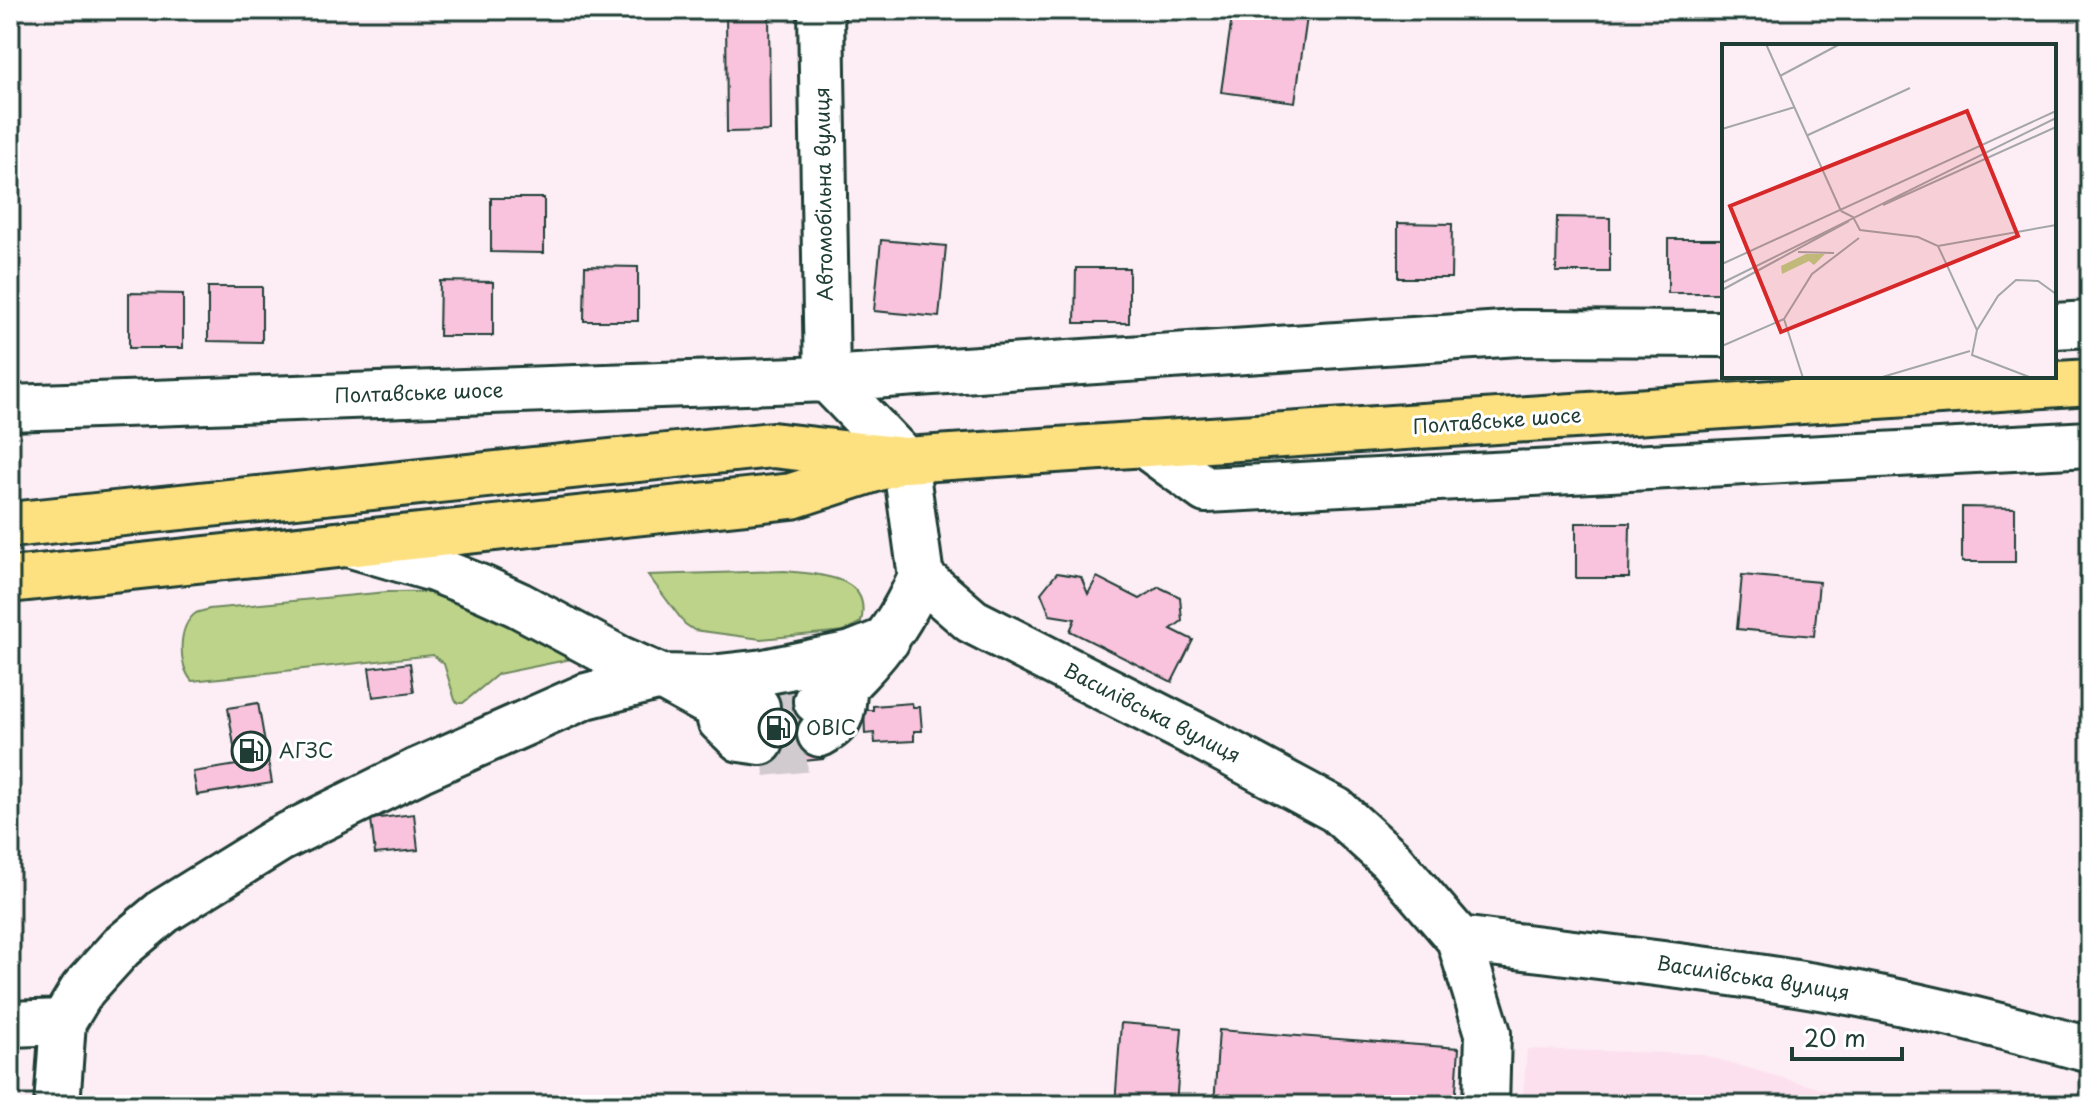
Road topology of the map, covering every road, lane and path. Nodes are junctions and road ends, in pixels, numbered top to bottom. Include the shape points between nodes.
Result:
1 (821, 10) edge
2 (2090, 324) edge
3 (2056, 326) edge
4 (1722, 334) edge
5 (827, 379) junction
6 (2090, 382) edge
7 (10, 408) edge
8 (1143, 444) junction
9 (2090, 444) edge
10 (905, 460) junction
11 (10, 525) edge
12 (348, 544) junction
13 (921, 577) junction
14 (10, 580) edge
15 (887, 640) junction
16 (672, 683) junction
17 (830, 713) dead end
18 (750, 732) tunnel mouth
19 (1459, 939) junction
20 (63, 1022) junction
21 (10, 1024) edge
22 (2090, 1050) edge
23 (57, 1105) edge
24 (1486, 1105) edge

1 - 5 street, Автомобільна вулиця
2 - 3 street
4 - 5 street, Полтавське шосе via 1518,333
5 - 7 street, Полтавське шосе
5 - 10 street
6 - 8 highway, Полтавське шосе
8 - 9 street via 1206,490
8 - 10 highway, Полтавське шосе
10 - 11 highway via 772,445
10 - 12 highway via 792,496
10 - 13 street
12 - 14 highway
12 - 16 street via 484,589
13 - 15 street
13 - 19 street, Василівська вулиця via 972,621 1336,810 1390,859
15 - 16 street via 852,654 764,672
15 - 17 street
16 - 18 street
16 - 20 street via 586,696 280,839 164,911 121,947 83,989
19 - 22 street, Василівська вулиця via 1859,994
19 - 24 street, Василівська вулиця via 1488,1033
20 - 21 street
20 - 23 street

